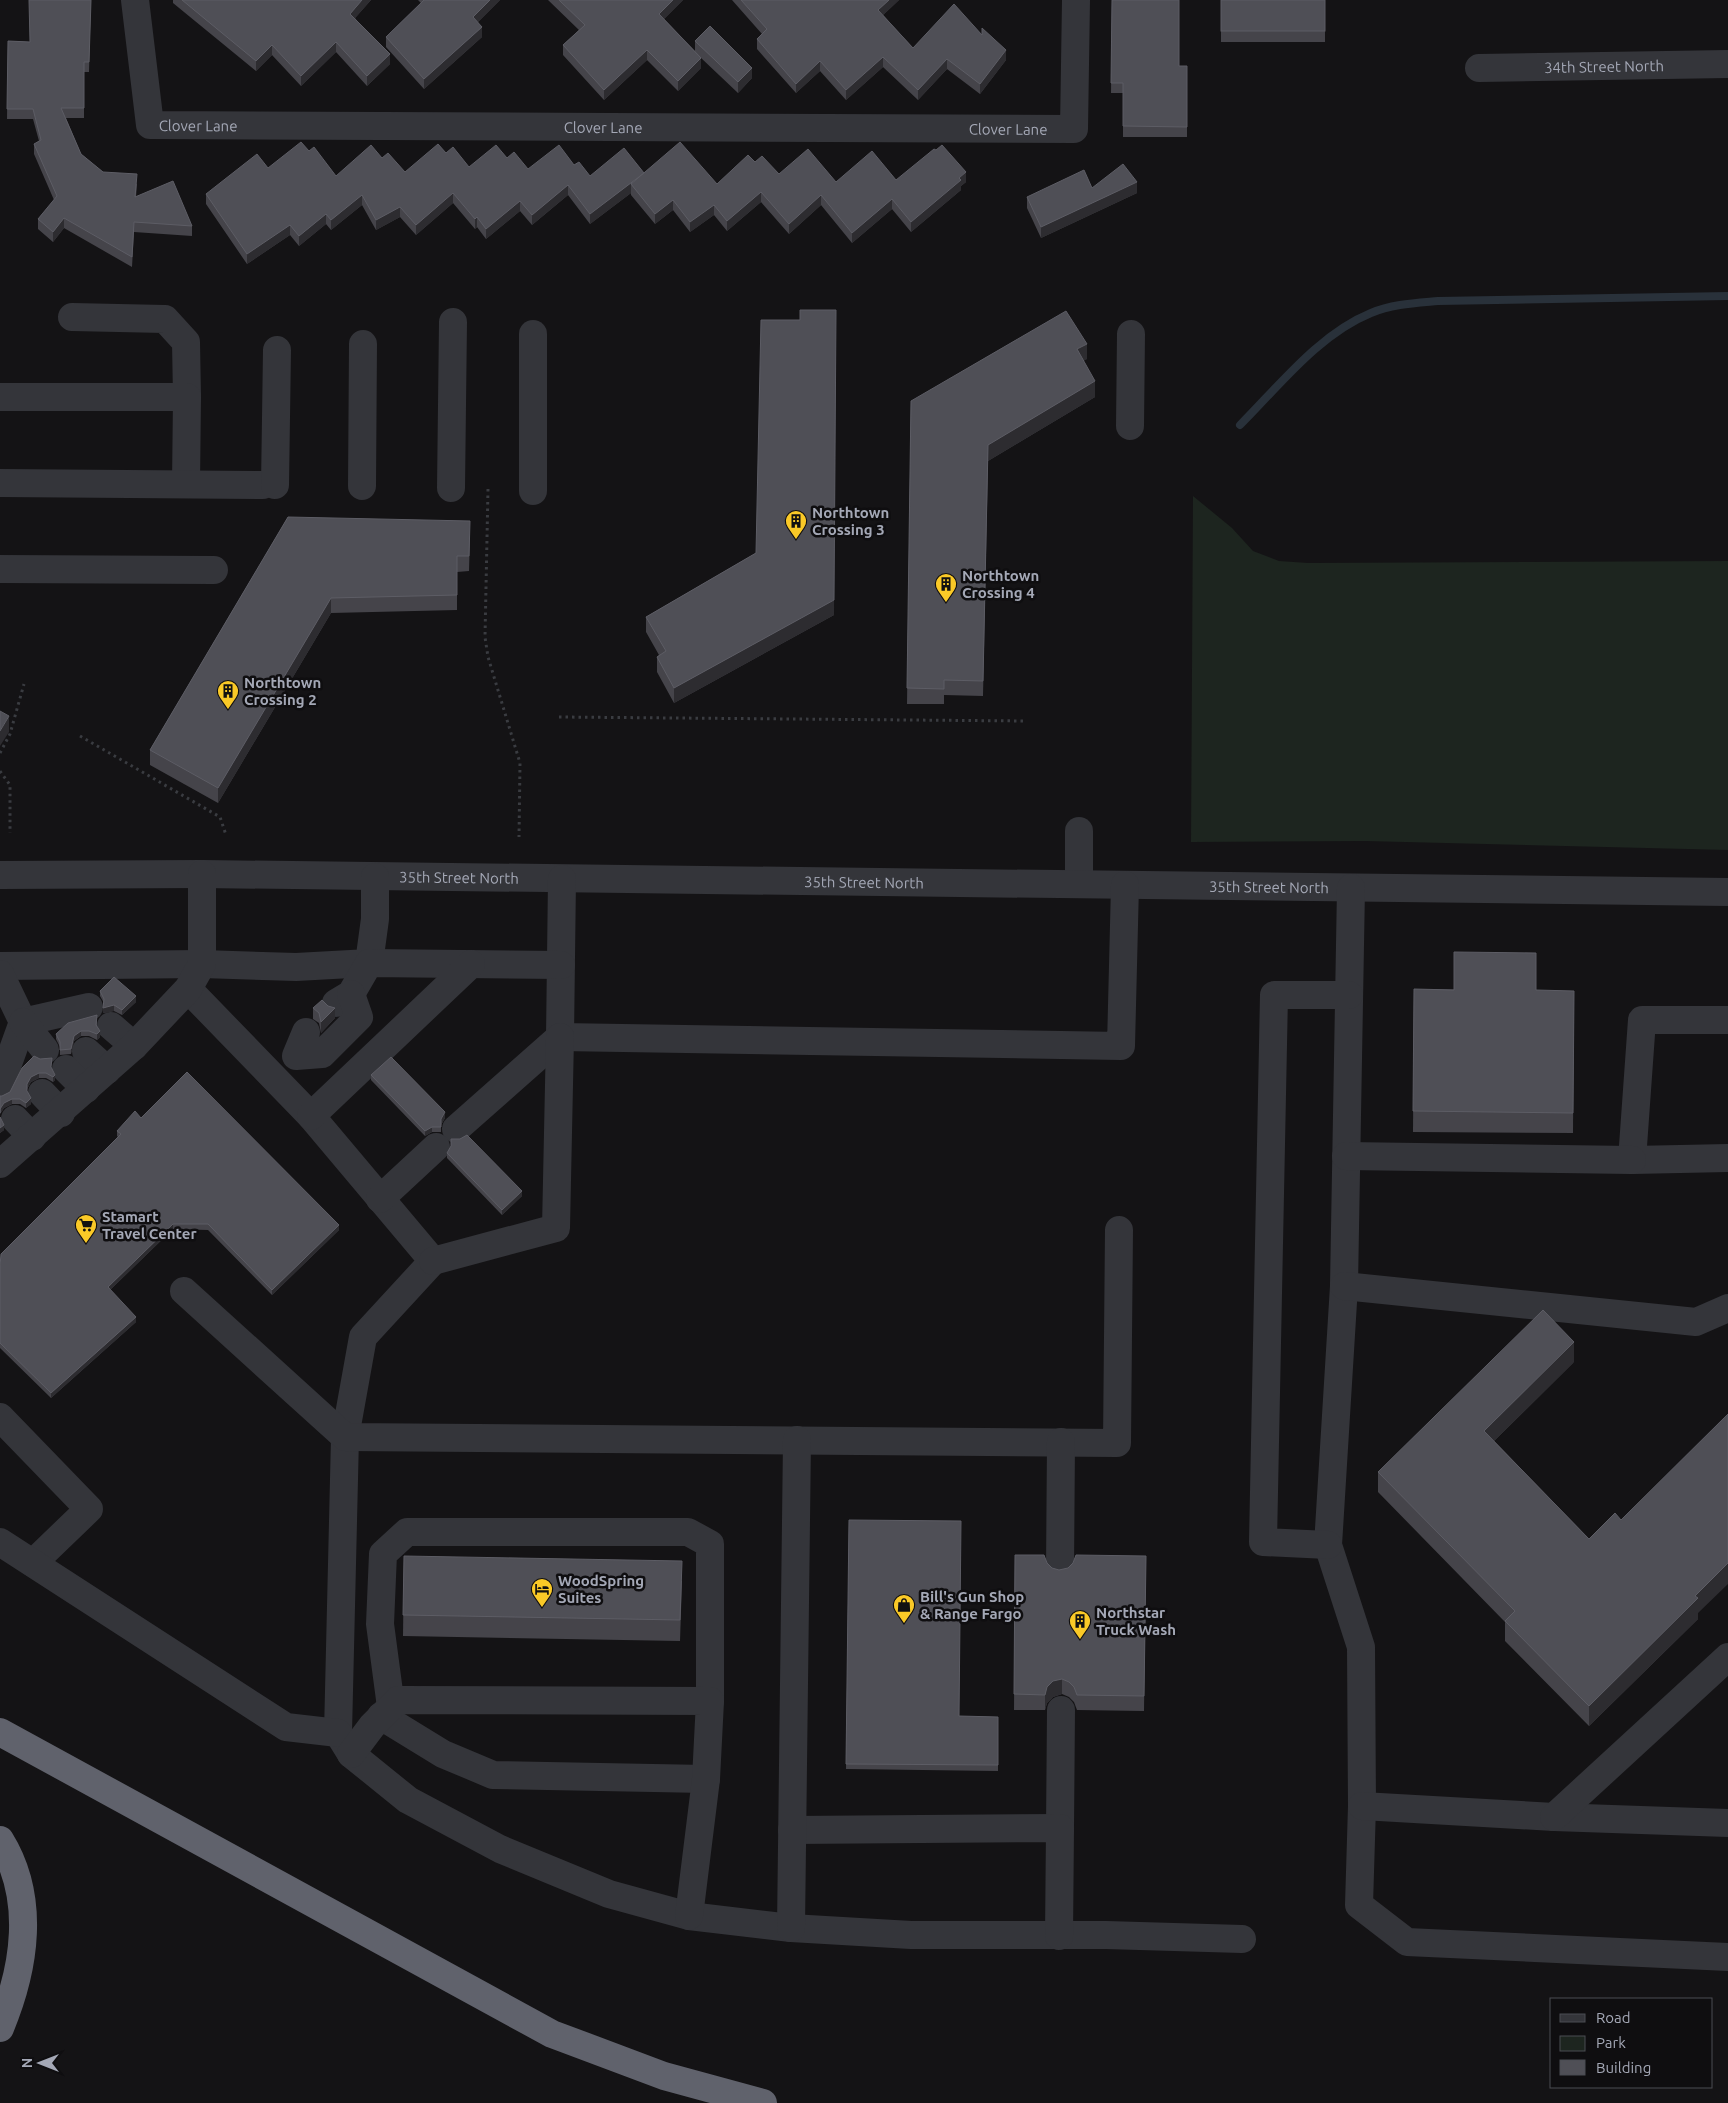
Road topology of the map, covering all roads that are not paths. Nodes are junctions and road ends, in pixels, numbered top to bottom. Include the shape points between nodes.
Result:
1 (135, 0) edge
2 (1076, 0) edge
3 (1728, 64) edge
4 (1479, 68) dead end
5 (72, 317) dead end
6 (453, 322) dead end
7 (533, 334) dead end
8 (1131, 334) dead end
9 (363, 344) dead end
10 (277, 350) dead end
11 (187, 397) junction
12 (0, 398) edge
13 (1130, 426) dead end
14 (0, 483) edge
15 (186, 484) junction
16 (362, 486) dead end
17 (451, 488) dead end
18 (533, 491) dead end
19 (0, 569) edge
20 (214, 570) dead end
21 (1079, 831) dead end
22 (202, 874) junction
23 (0, 875) edge
24 (375, 877) junction
25 (562, 879) junction
26 (1079, 884) junction
27 (1125, 885) junction
28 (1351, 888) junction
29 (1728, 892) edge
30 (368, 963) junction
31 (202, 964) junction
32 (471, 964) junction
33 (560, 965) junction
34 (0, 966) edge
35 (0, 974) edge
36 (188, 989) junction
37 (1349, 996) junction
38 (89, 1007) dead end
39 (1728, 1020) edge
40 (23, 1022) junction
41 (111, 1026) dead end
42 (560, 1037) junction
43 (54, 1041) edge
44 (134, 1046) junction
45 (86, 1050) dead end
46 (66, 1069) dead end
47 (107, 1070) junction
48 (273, 1078) junction
49 (11, 1079) edge
50 (86, 1089) junction
51 (42, 1093) dead end
52 (61, 1113) junction
53 (311, 1116) junction
54 (456, 1129) dead end
55 (436, 1147) dead end
56 (1346, 1156) junction
57 (1728, 1158) edge
58 (1632, 1160) junction
59 (0, 1164) edge
60 (380, 1199) junction
61 (1119, 1230) dead end
62 (433, 1261) junction
63 (1344, 1286) junction
64 (184, 1291) dead end
65 (1728, 1308) edge
66 (0, 1418) edge
67 (345, 1437) junction
68 (796, 1440) junction
69 (1061, 1442) junction
70 (0, 1542) edge
71 (1328, 1545) junction
72 (33, 1563) junction
73 (1060, 1570) edge
74 (1728, 1657) edge
75 (710, 1701) junction
76 (1061, 1710) dead end
77 (386, 1712) junction
78 (0, 1732) edge
79 (344, 1743) junction
80 (706, 1779) junction
81 (1362, 1806) junction
82 (1554, 1817) junction
83 (1728, 1823) edge
84 (1060, 1828) junction
85 (792, 1830) junction
86 (0, 1840) edge
87 (689, 1916) junction
88 (791, 1928) junction
89 (1059, 1936) junction
90 (1242, 1939) dead end
91 (1728, 1957) edge
92 (0, 2028) edge
93 (763, 2103) edge

1 - 2 street, Clover Lane via 150,125 1074,130
3 - 4 street, 34th Street North
5 - 11 street via 164,319 186,342
6 - 17 street
7 - 18 street
8 - 13 street
9 - 16 street
10 - 15 street via 269,485
11 - 12 street
11 - 15 street
14 - 15 street
19 - 20 street
21 - 26 street
22 - 23 street, 35th Street North
22 - 24 street, 35th Street North
22 - 31 street
24 - 25 street, 35th Street North
24 - 30 street via 375,919
25 - 26 street, 35th Street North
25 - 33 street
26 - 27 street, 35th Street North
27 - 28 street, 35th Street North
27 - 42 street via 1121,1046
28 - 29 street, 35th Street North
28 - 37 street
30 - 31 street via 296,967
30 - 32 street
30 - 48 street via 344,998 359,1018 322,1054 301,1044
31 - 34 street
31 - 36 street
32 - 33 street
32 - 53 street
33 - 42 street
35 - 40 street
36 - 44 street
36 - 48 street
37 - 56 street
37 - 71 street via 1274,995 1263,1542
38 - 40 street
39 - 58 street via 1642,1020
40 - 43 street
40 - 49 street
41 - 44 street
42 - 54 street
42 - 62 street via 556,1228
44 - 47 street
45 - 47 street
46 - 50 street
47 - 50 street
48 - 53 street
50 - 52 street
51 - 52 street
52 - 59 street via 23,1128
53 - 60 street
55 - 60 street
56 - 58 street
56 - 63 street
57 - 58 street
60 - 62 street
61 - 69 street via 1118,1442
62 - 67 street via 363,1337
63 - 65 street via 1696,1322
63 - 71 street
64 - 67 street
66 - 72 street via 89,1509
67 - 68 street
67 - 79 street
68 - 69 street
68 - 85 street
69 - 73 street
70 - 72 street
71 - 81 street via 1361,1647
72 - 79 street via 286,1727
74 - 82 street
75 - 77 street via 398,1700
75 - 77 street via 710,1544 688,1532 407,1532 384,1554 380,1624
75 - 80 street
76 - 84 street
77 - 79 street
77 - 80 street via 443,1754 493,1775
78 - 93 highway via 552,2034 664,2076
79 - 87 street via 408,1800 500,1849 609,1894
80 - 87 street
81 - 82 street
81 - 91 street via 1359,1904 1407,1942
82 - 83 street
84 - 85 street
84 - 89 street
85 - 88 street
86 - 92 highway via 17,1876 23,1915 23,1953 14,1995
87 - 88 street
88 - 89 street via 911,1935
89 - 90 street

